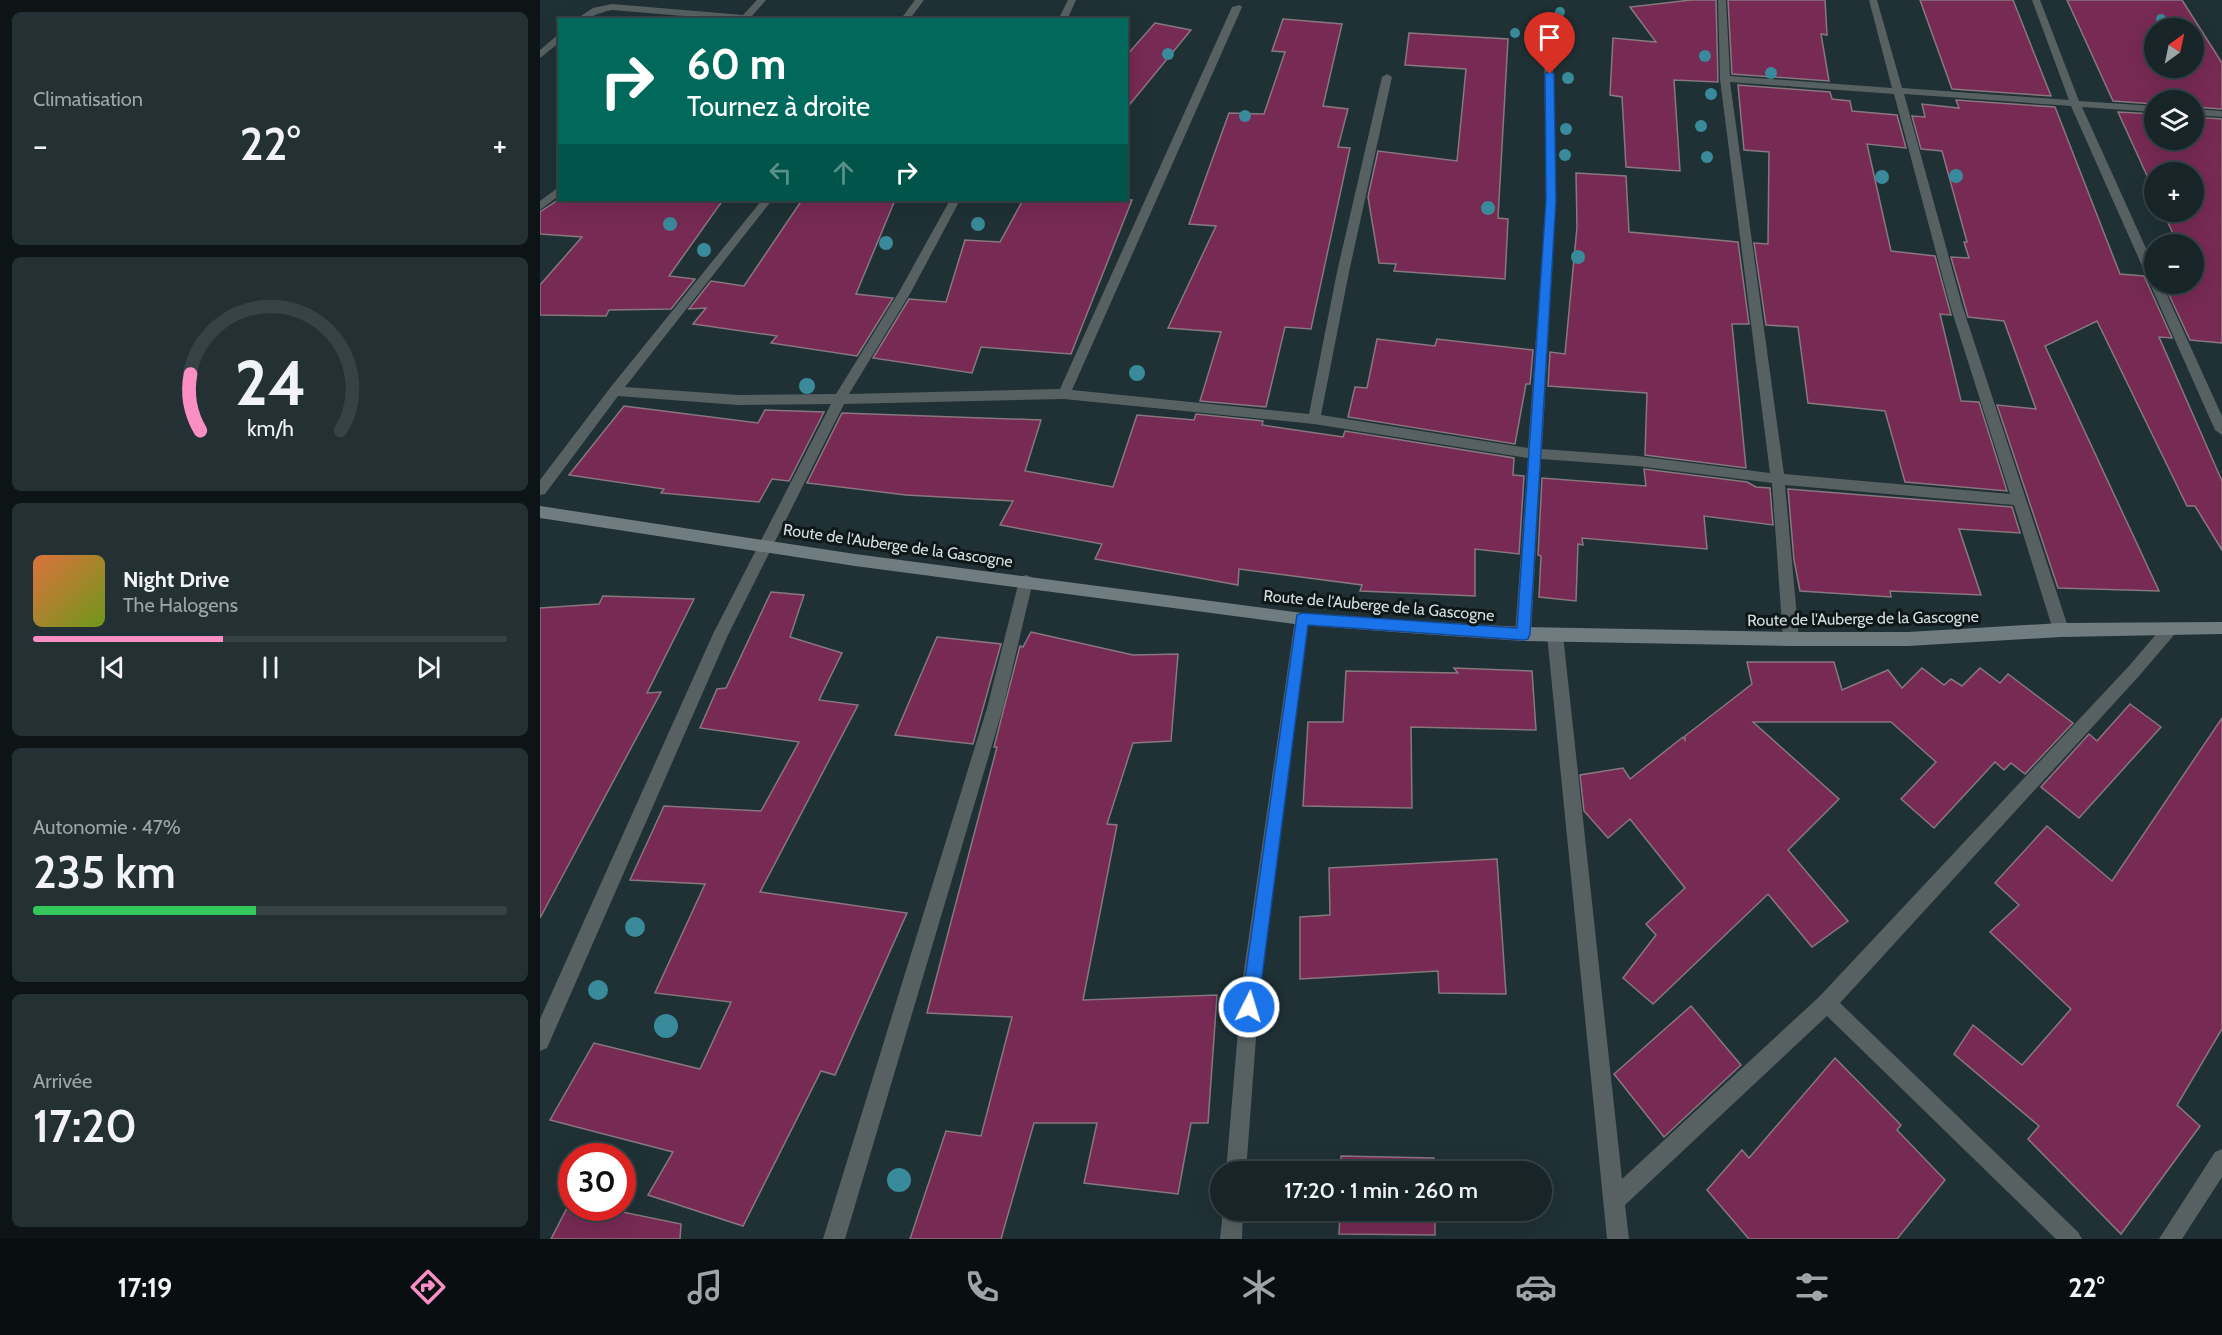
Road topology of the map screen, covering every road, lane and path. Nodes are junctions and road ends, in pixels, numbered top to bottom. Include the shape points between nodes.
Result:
1 (762, 0) edge
2 (921, 0) edge
3 (1072, 0) edge
4 (1722, 0) edge
5 (1873, 0) edge
6 (2036, 0) edge
7 (1238, 7) dead end
8 (582, 18) edge
9 (745, 18) edge
10 (906, 18) edge
11 (1063, 18) edge
12 (1549, 34) dead end
13 (558, 38) edge
14 (540, 55) edge
15 (1387, 77) dead end
16 (1725, 79) junction
17 (1895, 89) junction
18 (2075, 103) junction
19 (2144, 108) edge
20 (2204, 113) edge
21 (2222, 114) edge
22 (558, 191) edge
23 (766, 201) edge
24 (954, 201) edge
25 (540, 207) edge
26 (2144, 257) edge
27 (2161, 294) edge
28 (615, 391) junction
29 (1064, 394) junction
30 (840, 398) junction
31 (1314, 419) junction
32 (2222, 430) edge
33 (1536, 454) junction
34 (1778, 479) junction
35 (540, 490) edge
36 (2019, 500) junction
37 (540, 512) edge
38 (765, 544) junction
39 (1026, 581) junction
40 (1302, 619) junction
41 (2222, 628) edge
42 (2061, 630) junction
43 (2169, 630) junction
44 (1523, 634) junction
45 (1555, 635) junction
46 (1791, 639) junction
47 (1827, 1003) junction
48 (540, 1041) edge
49 (2222, 1159) edge
50 (1237, 1161) edge
51 (1615, 1200) junction
52 (1232, 1221) edge
53 (834, 1239) edge
54 (1231, 1239) edge
55 (1618, 1239) edge
56 (2071, 1239) edge
57 (2170, 1239) edge

1 - 9 street
2 - 10 street
3 - 11 street
4 - 16 street
5 - 17 street
6 - 18 street
7 - 29 street
8 - 9 street via 612,7
12 - 33 street via 1551,200
13 - 14 street
15 - 31 street
16 - 17 street
16 - 34 street
17 - 18 street
17 - 36 street via 1956,305
18 - 19 street
18 - 26 street
20 - 21 street
22 - 25 street
23 - 28 street
24 - 30 street
27 - 32 street
28 - 30 street via 738,400
28 - 35 street
29 - 30 street
29 - 31 street
30 - 38 street
31 - 33 street
33 - 34 street via 1636,461
33 - 44 street
34 - 36 street
34 - 46 street
36 - 42 street
37 - 38 street, Route de l'Auberge de la Gascogne
38 - 39 street, Route de l'Auberge de la Gascogne via 855,560
38 - 48 street
39 - 40 street, Route de l'Auberge de la Gascogne
39 - 53 street via 995,708
40 - 44 street, Route de l'Auberge de la Gascogne
40 - 50 street via 1251,984
41 - 43 street, Route de l'Auberge de la Gascogne
42 - 43 street, Route de l'Auberge de la Gascogne
42 - 46 street, Route de l'Auberge de la Gascogne via 1908,639
43 - 47 street
44 - 45 street, Route de l'Auberge de la Gascogne
45 - 46 street, Route de l'Auberge de la Gascogne
45 - 51 street
47 - 51 street
47 - 56 street
49 - 57 street
51 - 55 street
52 - 54 street

